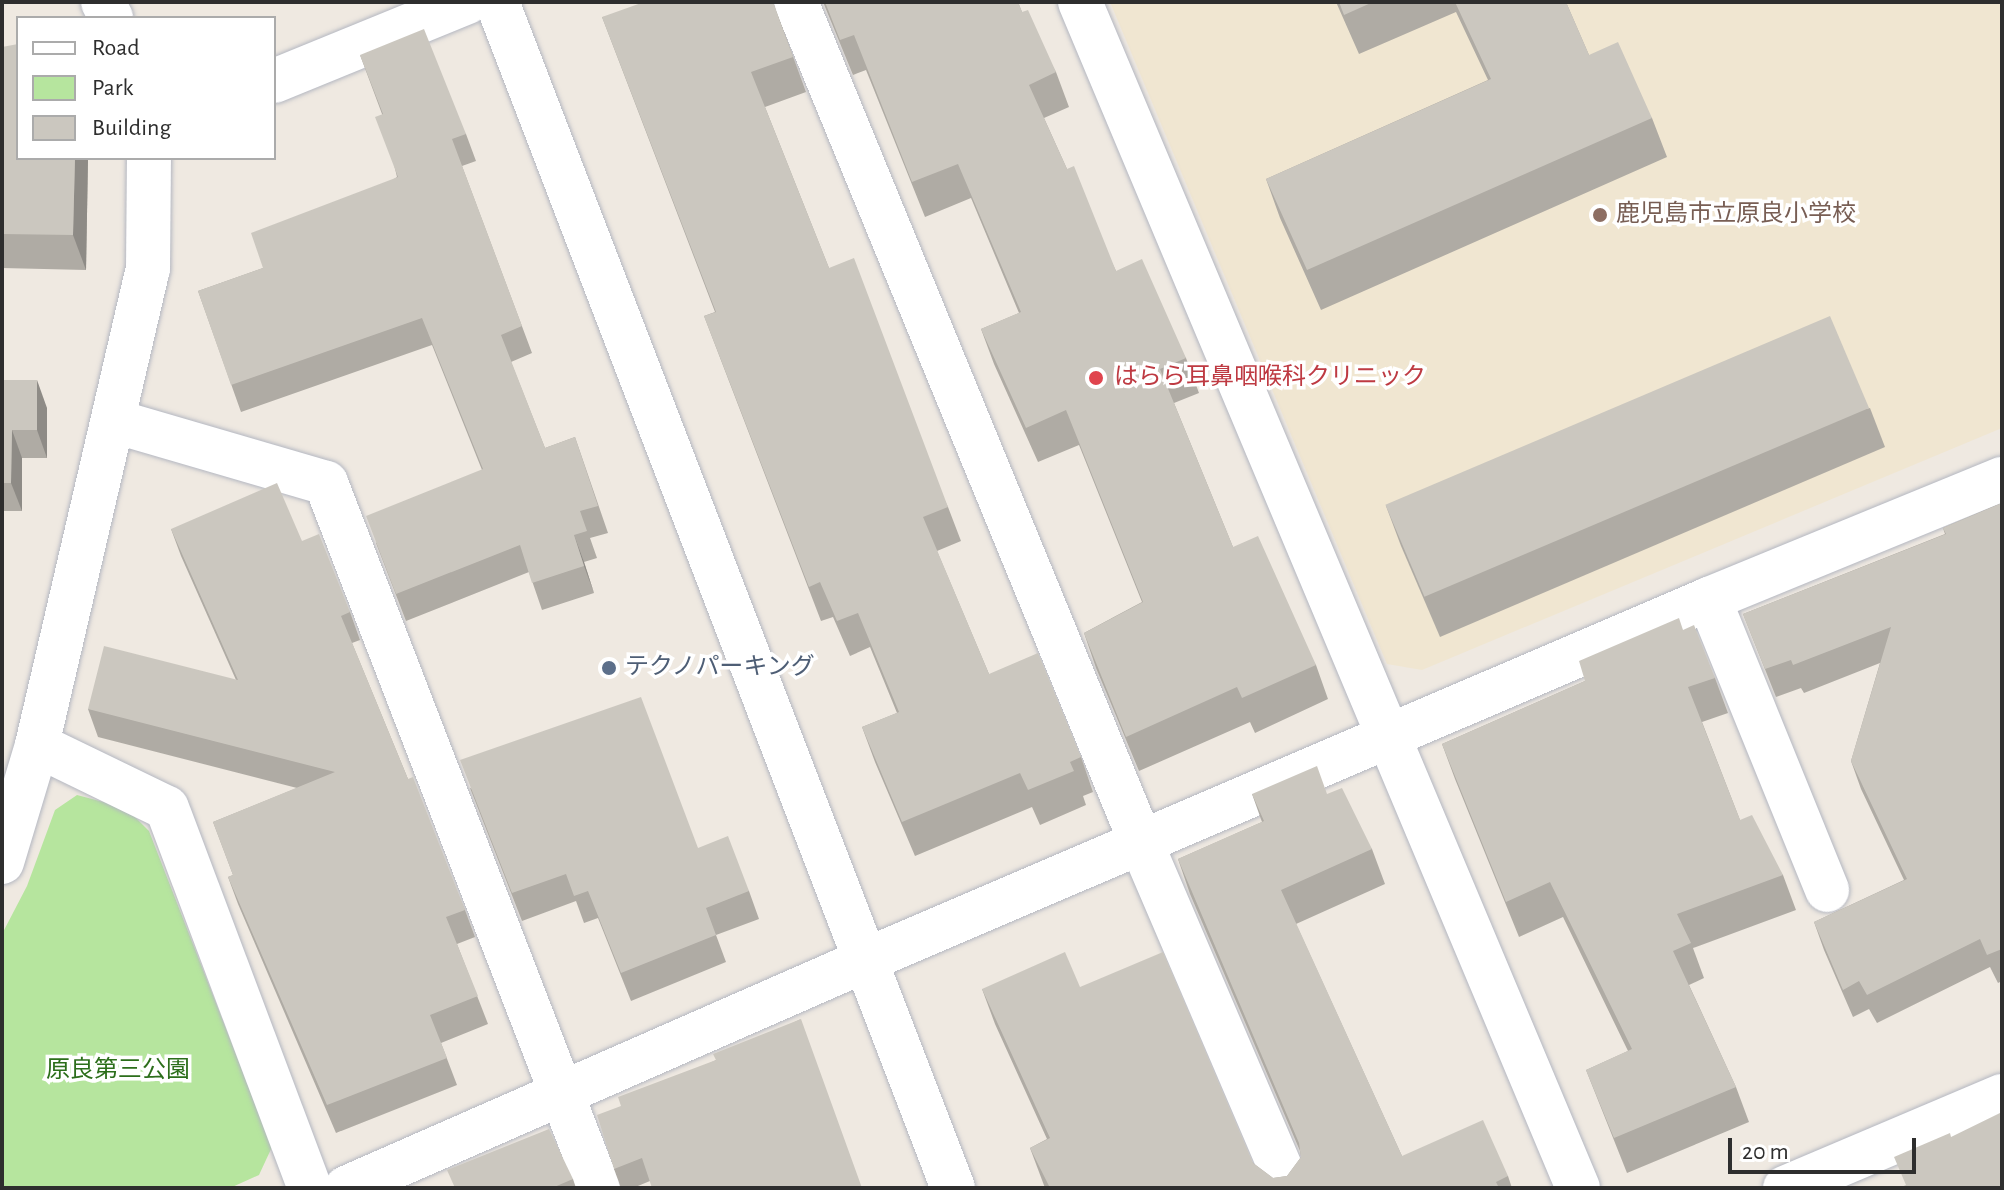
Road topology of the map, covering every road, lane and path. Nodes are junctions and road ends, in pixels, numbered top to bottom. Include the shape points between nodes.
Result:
1 (468, 2) edge
2 (497, 2) edge
3 (796, 2) edge
4 (1080, 2) edge
5 (276, 80) edge
6 (149, 160) edge
7 (114, 421) junction
8 (2002, 479) edge
9 (1709, 599) junction
10 (1391, 735) junction
11 (37, 745) junction
12 (1142, 845) junction
13 (2, 862) edge
14 (1827, 890) dead end
15 (866, 960) junction
16 (562, 1093) junction
17 (2002, 1096) edge
18 (310, 1188) edge
19 (346, 1188) edge
20 (598, 1188) edge
21 (953, 1188) edge
22 (1289, 1188) edge
23 (1578, 1188) edge
24 (1785, 1188) edge

1 - 5 street
2 - 15 street
3 - 12 street
4 - 10 street
6 - 7 street via 148,269
7 - 11 street
7 - 16 street via 326,483
8 - 9 street
9 - 10 street
9 - 14 street
10 - 12 street
10 - 23 street
11 - 13 street
11 - 18 street via 167,808
12 - 15 street
12 - 22 street
15 - 16 street
15 - 21 street
16 - 19 street
16 - 20 street
17 - 24 street

